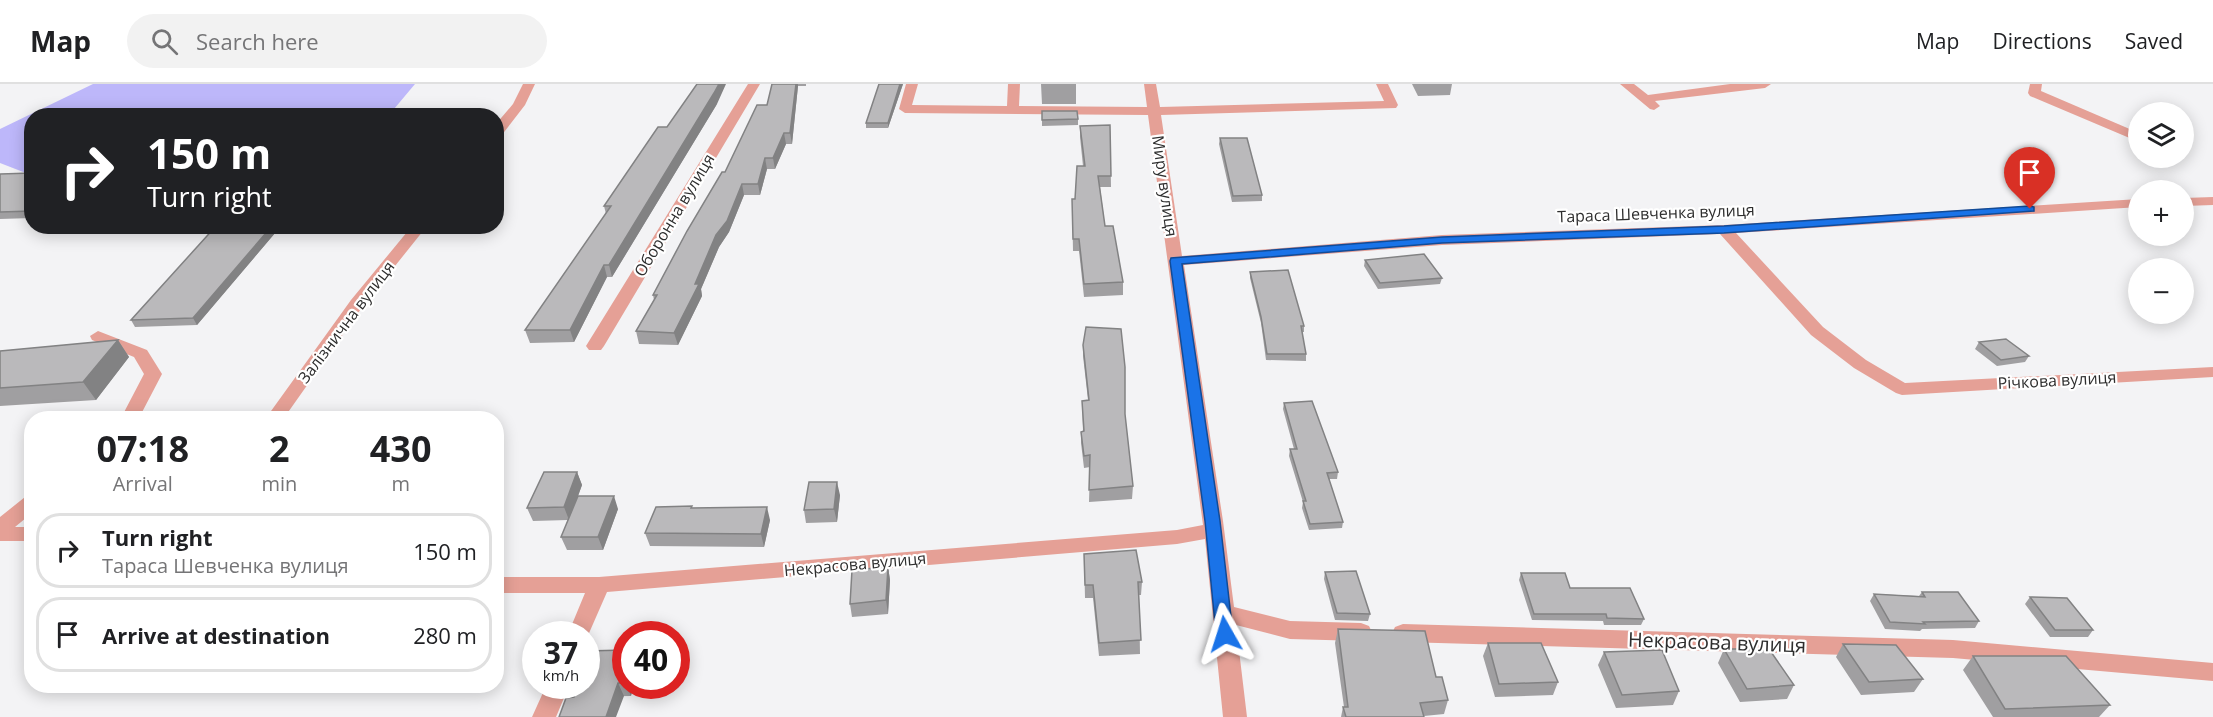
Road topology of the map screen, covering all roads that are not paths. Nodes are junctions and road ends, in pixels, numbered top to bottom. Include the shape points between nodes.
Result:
1 (529, 84) edge
2 (754, 84) edge
3 (912, 84) edge
4 (1014, 84) edge
5 (1150, 84) edge
6 (1382, 84) edge
7 (1626, 84) edge
8 (1765, 84) edge
9 (2036, 84) edge
10 (1013, 110) junction
11 (1154, 111) junction
12 (504, 123) edge
13 (2128, 133) edge
14 (2213, 201) edge
15 (2194, 202) edge
16 (2128, 204) edge
17 (1724, 229) junction
18 (413, 234) edge
19 (1175, 261) junction
20 (98, 336) dead end
21 (595, 346) dead end
22 (2213, 372) edge
23 (134, 411) edge
24 (280, 411) edge
25 (24, 508) edge
26 (0, 528) edge
27 (1213, 530) junction
28 (0, 534) edge
29 (24, 534) edge
30 (504, 585) edge
31 (599, 585) junction
32 (1222, 613) junction
33 (584, 621) edge
34 (2213, 672) edge
35 (552, 699) edge
36 (544, 717) edge
37 (1234, 717) edge

1 - 12 street
2 - 21 street, Оборонна вулиця
3 - 10 street via 904,109
4 - 10 street
5 - 11 street, Миру вулиця
6 - 11 street via 1392,105
7 - 8 street via 1650,102 1669,94
9 - 13 street via 2034,93
10 - 11 street
11 - 19 street, Миру вулиця
14 - 15 street
16 - 17 street, Тараса Шевченка вулиця
17 - 19 street, Тараса Шевченка вулиця via 1442,240
17 - 22 street, Річкова вулиця via 1817,331 1860,364 1902,389
18 - 24 street, Залізнична вулиця via 357,303
19 - 27 street, Миру вулиця
20 - 23 street via 141,354 153,374
25 - 26 street
27 - 31 street, Некрасова вулиця via 1177,537
27 - 32 street, Миру вулиця
28 - 29 street
30 - 31 street, Некрасова вулиця
31 - 33 street
32 - 34 street, Некрасова вулиця via 1290,630 1953,649
32 - 37 street, Миру вулиця
35 - 36 street

